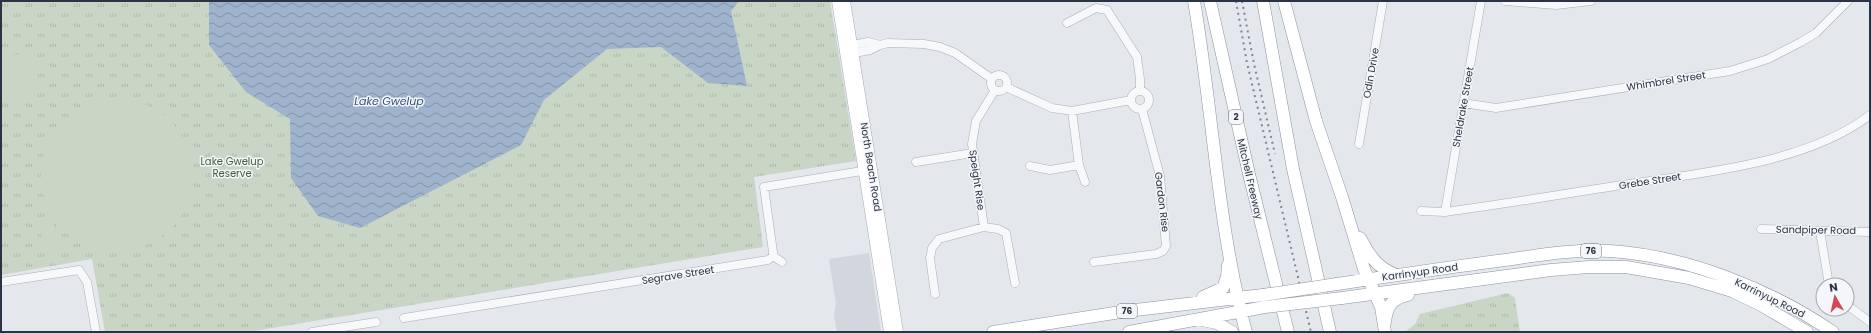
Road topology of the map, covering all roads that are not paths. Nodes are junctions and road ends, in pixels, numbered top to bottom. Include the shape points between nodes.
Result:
1 (837, 1) edge
2 (845, 1) edge
3 (1194, 1) edge
4 (1210, 1) edge
5 (1263, 1) edge
6 (1284, 1) edge
7 (1381, 1) edge
8 (1481, 1) edge
9 (1505, 1) edge
10 (1591, 1) edge
11 (1848, 1) edge
12 (1067, 23) dead end
13 (848, 50) junction
14 (992, 79) junction
15 (1006, 86) junction
16 (995, 90) junction
17 (1140, 91) junction
18 (1131, 100) junction
19 (1463, 103) junction
20 (1142, 109) junction
21 (1072, 111) junction
22 (1870, 114) edge
23 (1359, 144) dead end
24 (973, 152) junction
25 (916, 162) dead end
26 (1030, 166) dead end
27 (1080, 166) junction
28 (867, 170) junction
29 (1085, 182) dead end
30 (1421, 211) dead end
31 (1445, 212) junction
32 (1348, 214) junction
33 (984, 227) junction
34 (1225, 227) junction
35 (1762, 229) dead end
36 (1820, 231) junction
37 (1870, 232) edge
38 (1590, 251) junction
39 (773, 256) junction
40 (782, 262) dead end
41 (1094, 262) dead end
42 (1626, 267) junction
43 (1396, 275) junction
44 (1828, 277) edge
45 (1368, 279) junction
46 (1, 282) edge
47 (1015, 283) dead end
48 (1439, 285) junction
49 (935, 294) dead end
50 (1376, 295) junction
51 (1238, 298) junction
52 (1167, 306) junction
53 (1127, 311) junction
54 (1240, 311) junction
55 (1855, 311) edge
56 (404, 318) dead end
57 (1196, 319) junction
58 (376, 322) dead end
59 (1870, 322) edge
60 (1385, 331) edge
61 (96, 332) edge
62 (312, 332) edge
63 (889, 332) edge
64 (898, 332) edge
65 (993, 332) edge
66 (1130, 332) edge
67 (1232, 332) edge
68 (1246, 332) edge
69 (1288, 332) edge
70 (1330, 332) edge
71 (1807, 332) edge
72 (1832, 332) edge

1 - 13 main road, North Beach Road
2 - 13 main road, North Beach Road
3 - 34 highway
4 - 69 highway, Mitchell Freeway / 2 via 1248,174
5 - 70 highway via 1293,169
6 - 32 highway via 1316,121
7 - 23 street, Odin Drive
8 - 19 street, Sheldrake Street
9 - 10 street via 1556,5
11 - 19 street, Whimbrel Street via 1812,36 1768,59 1730,71 1496,108
12 - 17 street via 1096,8 1107,10 1137,57
13 - 14 street via 868,42 880,45 907,42 940,47 955,53
13 - 28 main road, North Beach Road
14 - 15 street via 997,75 1003,76 1007,81
14 - 16 street
15 - 16 street via 1000,91
15 - 21 street via 1052,108
16 - 24 street, Speight Rise via 976,121
17 - 18 street via 1133,95
17 - 20 street via 1149,99 1148,105
18 - 20 street via 1136,108
18 - 21 street
19 - 31 street, Sheldrake Street
20 - 41 street, Gardon Rise via 1160,176 1166,246 1163,251 1156,254
21 - 27 street
22 - 31 street, Grebe Street via 1856,124 1819,142 1743,166
24 - 25 street
24 - 33 street, Speight Rise
26 - 27 street via 1050,170
27 - 29 street
28 - 39 street via 764,187
28 - 63 main road, North Beach Road
28 - 64 main road, North Beach Road
30 - 31 street, Grebe Street
32 - 43 highway via 1378,266
32 - 45 highway
33 - 47 street via 1006,233
33 - 49 street via 939,239 932,248 930,258
34 - 51 highway
34 - 52 highway via 1228,268 1223,288 1204,297
35 - 36 street, Sandpiper Road
36 - 37 street, Sandpiper Road
36 - 44 street
38 - 42 highway via 1588,260 1592,262
38 - 43 highway, Karrinyup Road / 76
38 - 72 highway, Karrinyup Road / 76 via 1636,253 1667,259 1719,275 1745,284
39 - 40 street
39 - 56 street, Segrave Street via 768,260
42 - 48 highway, Karrinyup Road / 76 via 1551,270
42 - 71 highway, Karrinyup Road / 76 via 1681,277 1732,291
43 - 45 highway, Karrinyup Road / 76
45 - 50 highway
45 - 51 highway, Karrinyup Road / 76, bridge
46 - 61 street via 80,270 86,282
48 - 50 highway, Karrinyup Road / 76
48 - 60 highway via 1398,297 1393,301 1388,308
50 - 54 highway, Karrinyup Road / 76, bridge
50 - 60 highway
51 - 52 highway, Karrinyup Road / 76
51 - 54 highway
52 - 53 highway, Karrinyup Road / 76
53 - 65 highway, Karrinyup Road / 76
53 - 66 highway
54 - 57 highway, Karrinyup Road / 76
54 - 68 highway
55 - 59 street
57 - 66 highway, Karrinyup Road / 76
57 - 67 highway via 1217,323
58 - 62 street

